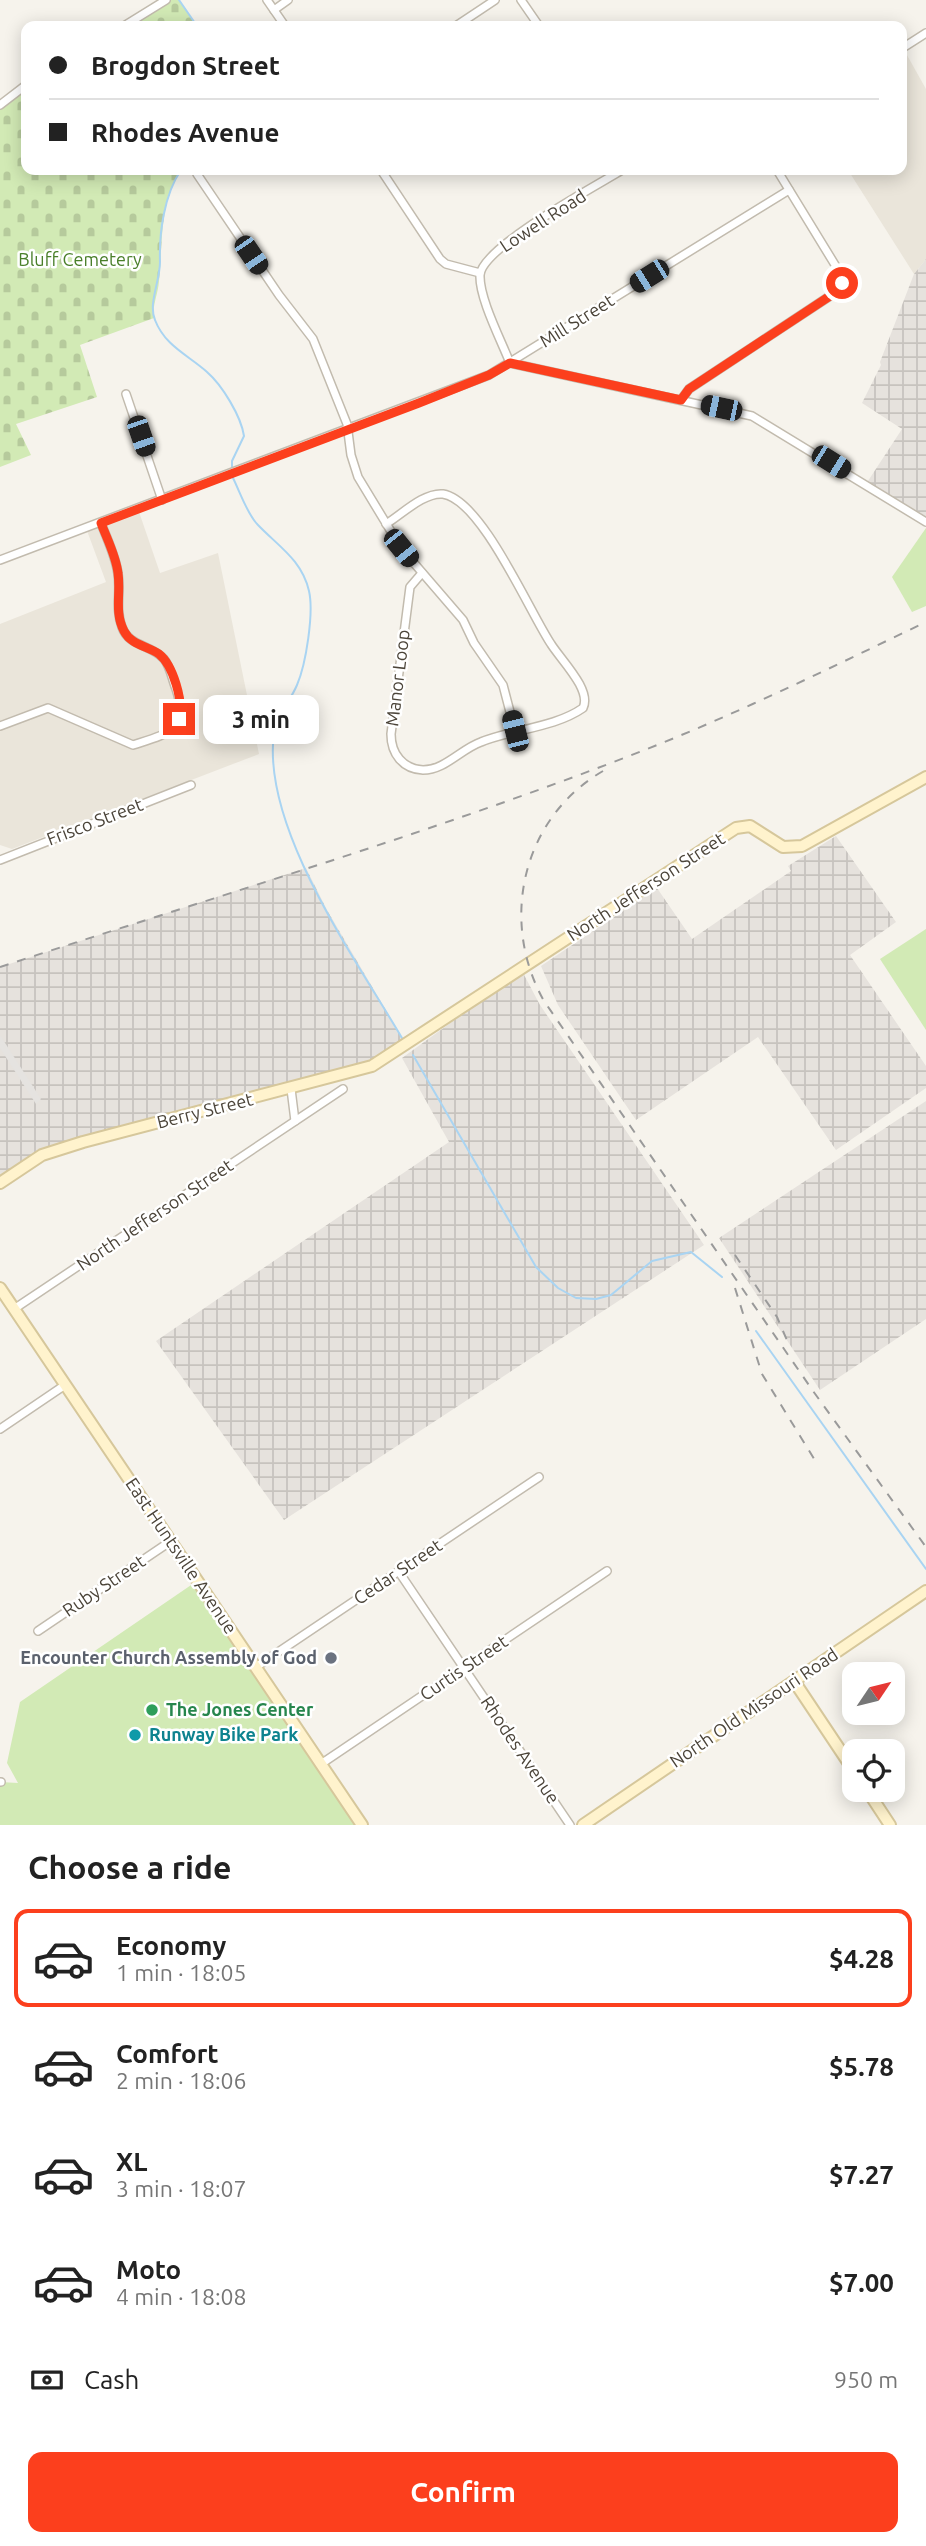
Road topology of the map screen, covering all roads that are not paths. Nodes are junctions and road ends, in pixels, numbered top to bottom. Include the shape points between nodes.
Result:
1 (166, 0) edge
2 (267, 0) edge
3 (288, 0) edge
4 (495, 0) edge
5 (521, 0) edge
6 (274, 10) junction
7 (132, 21) edge
8 (282, 21) edge
9 (464, 21) edge
10 (535, 21) edge
11 (926, 33) edge
12 (907, 46) edge
13 (21, 89) edge
14 (0, 105) edge
15 (198, 175) edge
16 (383, 175) edge
17 (614, 175) edge
18 (780, 175) edge
19 (789, 190) junction
20 (480, 273) junction
21 (510, 363) junction
22 (126, 394) dead end
23 (681, 400) junction
24 (348, 430) junction
25 (162, 500) junction
26 (926, 522) edge
27 (101, 523) junction
28 (386, 524) junction
29 (0, 561) edge
30 (422, 573) junction
31 (0, 726) edge
32 (515, 731) junction
33 (926, 777) edge
34 (191, 785) dead end
35 (0, 860) edge
36 (412, 1043) joint
37 (291, 1089) junction
38 (343, 1089) dead end
39 (295, 1121) junction
40 (0, 1183) edge
41 (0, 1288) edge
42 (14, 1309) junction
43 (65, 1385) junction
44 (0, 1429) edge
45 (539, 1477) dead end
46 (171, 1541) junction
47 (399, 1572) junction
48 (607, 1572) dead end
49 (926, 1591) edge
50 (38, 1631) dead end
51 (256, 1667) junction
52 (464, 1668) junction
53 (794, 1681) junction
54 (842, 1753) edge
55 (321, 1764) junction
56 (875, 1802) edge
57 (362, 1825) edge
58 (570, 1825) edge
59 (583, 1825) edge
60 (890, 1825) edge

1 - 7 street
2 - 6 street
3 - 6 street
4 - 9 street
5 - 10 street
6 - 8 street
11 - 12 street
13 - 14 street
15 - 24 street via 313,339
16 - 20 street via 440,259
17 - 20 street, Lowell Road via 510,239 485,261
18 - 19 street
19 - 21 street, Mill Street
19 - 23 street via 842,283 836,292 689,389
20 - 21 street
21 - 23 street
21 - 24 street, Mill Street
22 - 25 street
23 - 26 street via 763,420
24 - 25 street, Mill Street
24 - 28 street via 354,467
25 - 27 street, Mill Street
27 - 29 street, Mill Street
27 - 31 street via 118,570 117,609 122,630 168,665 181,703 176,726 133,745 48,708
28 - 30 street
28 - 32 street, Manor Loop via 426,498 443,494 490,539 512,572 583,693 585,705 578,712
30 - 32 street via 463,620 497,675
30 - 32 street, Manor Loop via 408,596 391,734 393,751 412,768 428,769 478,742
33 - 36 street, North Jefferson Street via 802,846 783,847 750,826 736,828
34 - 35 street, Frisco Street
36 - 37 street, Berry Street via 372,1066
37 - 39 street
37 - 40 street, Berry Street via 42,1155
38 - 39 street, North Jefferson Street
39 - 42 street, North Jefferson Street
41 - 42 street, East Huntsville Avenue
42 - 43 street, East Huntsville Avenue
43 - 44 street
43 - 46 street, East Huntsville Avenue
45 - 47 street, Cedar Street
46 - 50 street, Ruby Street
46 - 51 street, East Huntsville Avenue
47 - 51 street, Cedar Street
47 - 52 street, Rhodes Avenue
48 - 52 street, Curtis Street
49 - 53 street, North Old Missouri Road
51 - 55 street, East Huntsville Avenue
52 - 55 street, Curtis Street
52 - 58 street, Rhodes Avenue
53 - 54 street
53 - 59 street, North Old Missouri Road
55 - 57 street, East Huntsville Avenue
56 - 60 street

